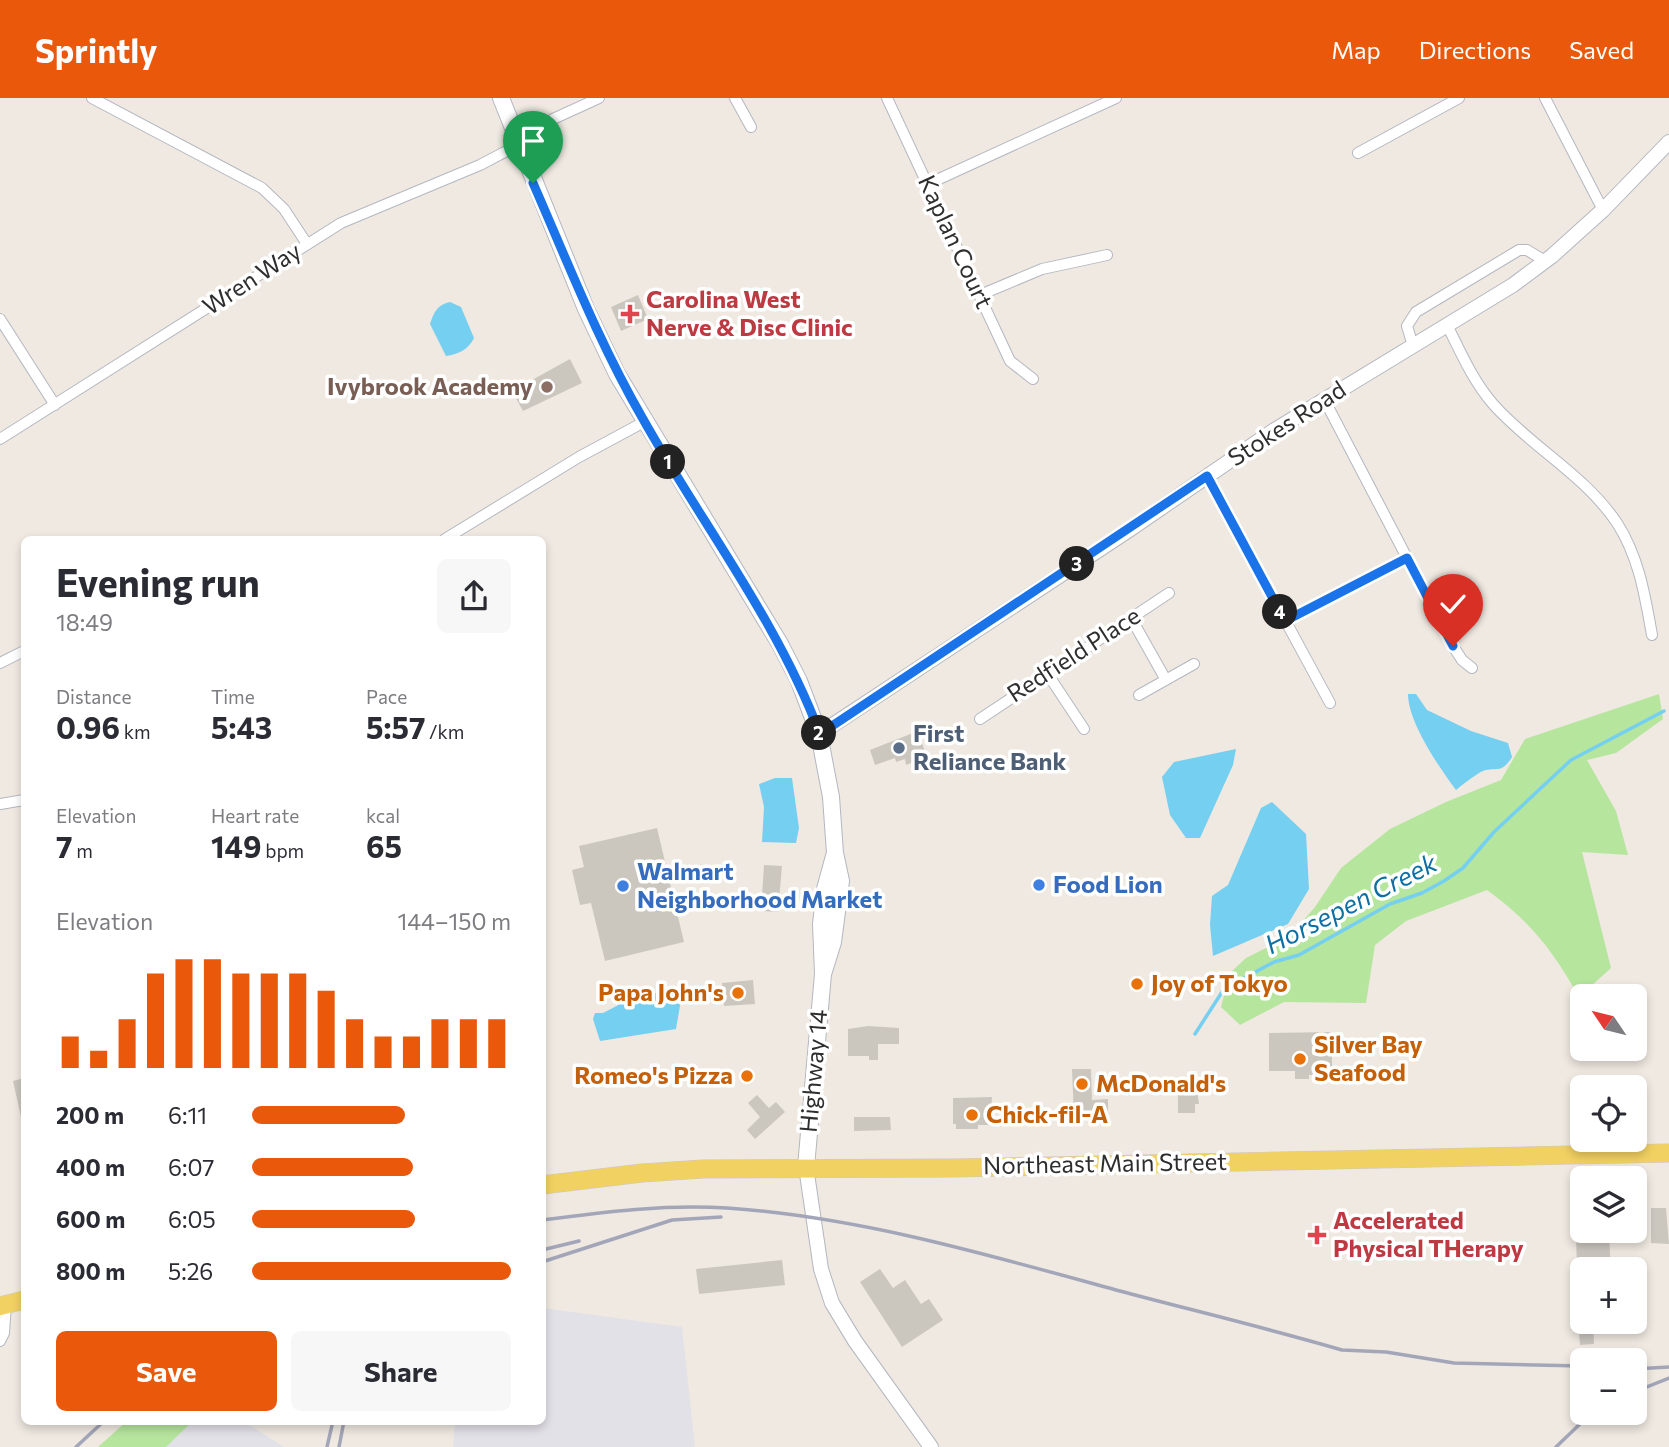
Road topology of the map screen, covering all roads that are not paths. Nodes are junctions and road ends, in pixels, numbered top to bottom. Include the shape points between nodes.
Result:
1 (92, 98) edge
2 (500, 98) edge
3 (599, 98) edge
4 (735, 98) edge
5 (887, 98) edge
6 (1116, 98) edge
7 (1459, 98) edge
8 (1545, 98) edge
9 (751, 127) dead end
10 (1669, 142) edge
11 (518, 145) junction
12 (1358, 153) dead end
13 (928, 184) junction
14 (1603, 210) junction
15 (307, 244) junction
16 (1107, 255) dead end
17 (1545, 261) junction
18 (980, 295) junction
19 (0, 319) edge
20 (1447, 325) junction
21 (1413, 346) junction
22 (1033, 379) dead end
23 (1324, 399) junction
24 (55, 405) junction
25 (644, 422) junction
26 (0, 439) edge
27 (1207, 476) junction
28 (450, 536) edge
29 (1407, 558) junction
30 (1169, 593) dead end
31 (1131, 618) junction
32 (1285, 621) junction
33 (1652, 635) dead end
34 (21, 652) edge
35 (0, 663) edge
36 (1194, 664) dead end
37 (1472, 668) dead end
38 (1047, 673) junction
39 (1166, 680) junction
40 (1139, 695) dead end
41 (1330, 704) dead end
42 (980, 719) dead end
43 (1084, 729) dead end
44 (820, 734) junction
45 (21, 800) edge
46 (0, 804) edge
47 (1669, 1153) edge
48 (806, 1167) junction
49 (546, 1185) edge
50 (21, 1301) edge
51 (3, 1305) edge
52 (0, 1341) edge
53 (931, 1447) edge

1 - 15 street via 262,188 284,209
2 - 11 main road, Highway 14
3 - 11 street, Wren Way via 553,120
4 - 9 street
5 - 13 street, Kaplan Court
6 - 13 street
7 - 12 street
8 - 14 street
10 - 14 street, Stokes Road
11 - 15 street, Wren Way via 365,211
11 - 25 main road, Highway 14 via 586,309
13 - 18 street, Kaplan Court
14 - 17 street, Stokes Road
15 - 24 street, Wren Way
16 - 18 street via 1042,269
17 - 20 street, Stokes Road
17 - 21 street via 1519,250 1416,312 1407,326
18 - 22 street, Kaplan Court via 1010,361
19 - 24 street
20 - 21 street, Stokes Road
20 - 33 street via 1492,403 1595,496 1617,523 1638,568
21 - 23 street, Stokes Road
23 - 27 street, Stokes Road
23 - 29 street
24 - 26 street, Wren Way
25 - 28 street
25 - 44 main road, Highway 14 via 785,652
27 - 32 street
27 - 44 street, Stokes Road
29 - 32 street
29 - 37 street via 1453,646
30 - 31 street, Redfield Place
31 - 38 street, Redfield Place
31 - 39 street
32 - 41 street
34 - 35 street
36 - 39 street
38 - 42 street, Redfield Place
38 - 43 street
39 - 40 street
44 - 48 main road, Highway 14 via 841,881 833,942 823,974
45 - 46 street
47 - 48 main road, Northeast Main Street
48 - 49 main road, Northeast Main Street via 642,1173
48 - 53 street via 821,1269 832,1303
50 - 51 main road
51 - 52 street

